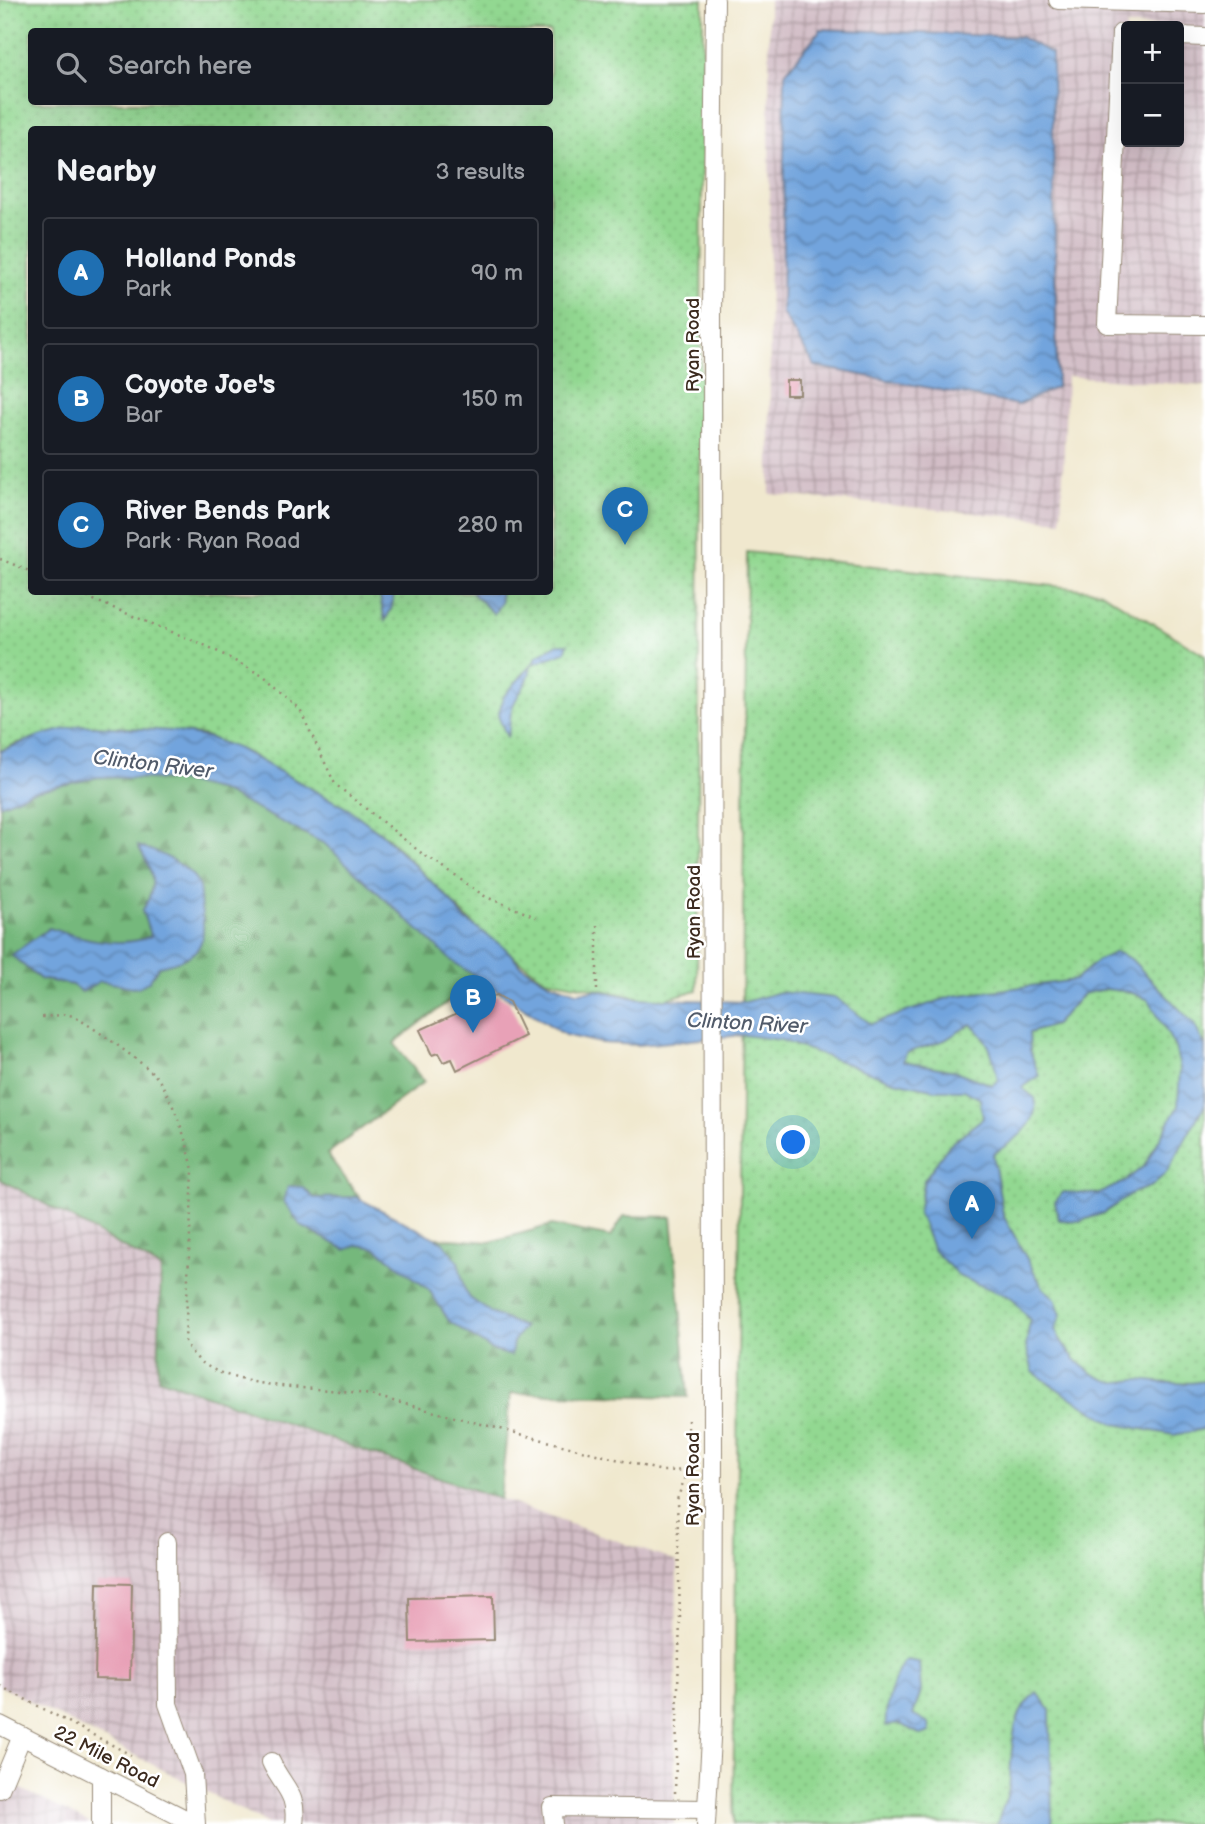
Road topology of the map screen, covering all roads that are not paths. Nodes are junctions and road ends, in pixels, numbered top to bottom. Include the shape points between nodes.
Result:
1 (715, 0) edge
2 (1058, 0) edge
3 (1205, 4) edge
4 (1121, 33) edge
5 (1184, 36) edge
6 (1205, 37) edge
7 (1205, 325) edge
8 (167, 1542) dead end
9 (0, 1726) edge
10 (22, 1737) junction
11 (271, 1762) dead end
12 (101, 1776) junction
13 (0, 1789) edge
14 (706, 1817) edge
15 (169, 1818) edge
16 (101, 1824) edge
17 (195, 1824) edge
18 (294, 1824) edge
19 (554, 1824) edge

1 - 14 street, Ryan Road via 712,1722
2 - 3 street
4 - 7 street via 1107,324
5 - 6 street
8 - 17 street via 168,1704 193,1774
9 - 10 street, 22 Mile Road
10 - 12 street, 22 Mile Road
10 - 13 street
11 - 18 street via 294,1796
12 - 15 street, 22 Mile Road
12 - 16 street
14 - 19 street via 673,1808 552,1807
15 - 17 street, 22 Mile Road

